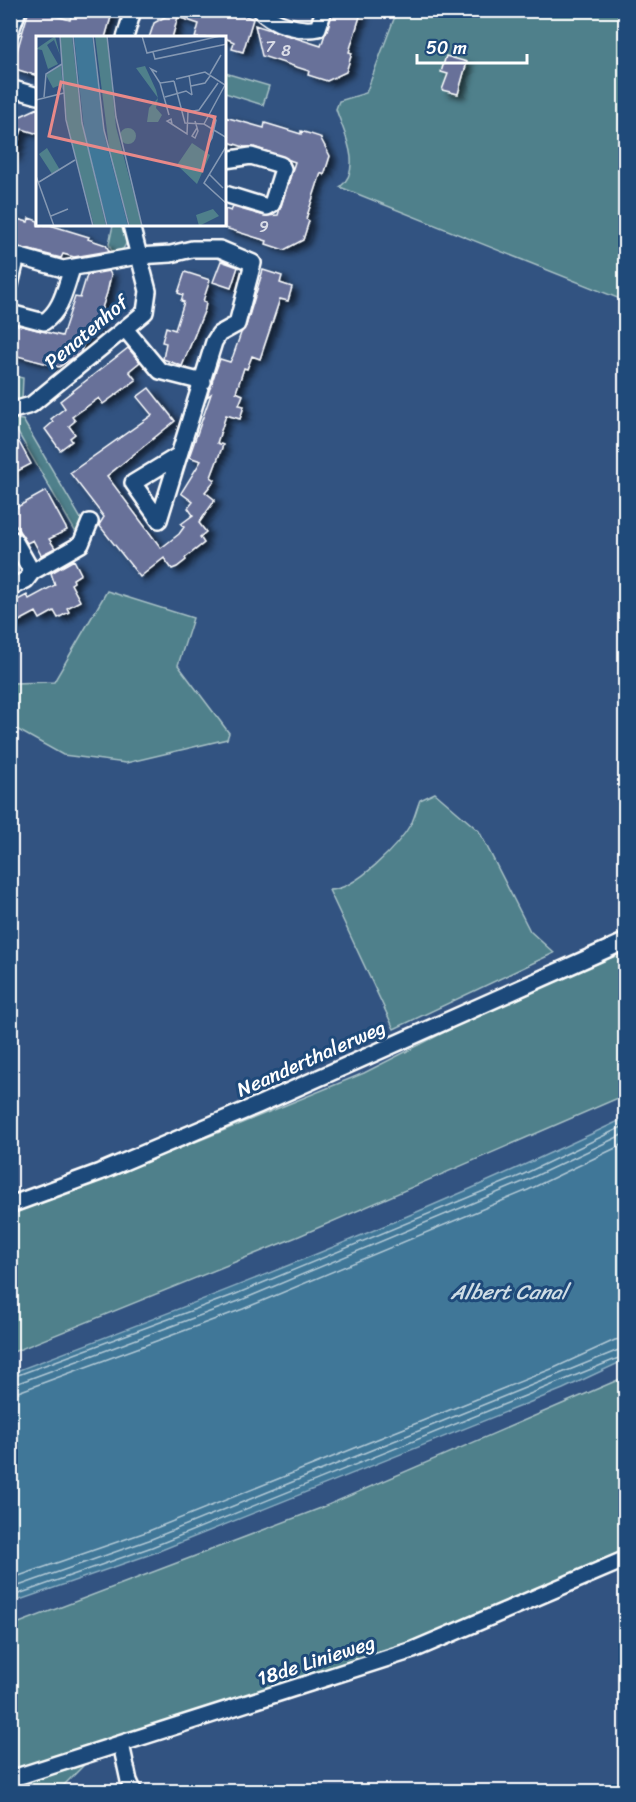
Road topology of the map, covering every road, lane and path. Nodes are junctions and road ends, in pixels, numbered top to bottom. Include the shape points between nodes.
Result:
1 (18, 10) edge
2 (134, 10) edge
3 (260, 10) edge
4 (324, 10) edge
5 (10, 33) edge
6 (126, 36) edge
7 (10, 88) edge
8 (36, 95) edge
9 (226, 160) edge
10 (226, 194) edge
11 (131, 226) edge
12 (14, 255) edge
13 (138, 256) junction
14 (72, 269) junction
15 (10, 285) edge
16 (10, 313) edge
17 (126, 330) junction
18 (203, 382) junction
19 (10, 411) edge
20 (179, 455) dead end
21 (90, 522) dead end
22 (10, 539) edge
23 (33, 572) junction
24 (10, 588) edge
25 (626, 942) edge
26 (10, 1205) edge
27 (626, 1559) edge
28 (122, 1744) junction
29 (10, 1779) edge
30 (134, 1791) edge

1 - 5 street
2 - 6 street
3 - 4 street via 266,18 306,30 318,28
7 - 8 street
9 - 10 street via 251,156 283,169 272,204 267,207
11 - 13 street, Penatenhof
12 - 14 street
12 - 15 street
13 - 14 street
13 - 17 street, Penatenhof via 149,302 145,312
13 - 18 street via 220,249 253,263 237,324 219,334 214,342
14 - 16 street via 56,314 49,319 44,322
17 - 18 street via 160,371
17 - 19 street, Penatenhof via 31,405
18 - 20 street
21 - 23 street via 81,543
22 - 23 street
23 - 24 street
25 - 26 street, Neanderthalerweg via 248,1110
27 - 28 street, 18de Linieweg via 413,1650
28 - 29 street, 18de Linieweg
28 - 30 street

